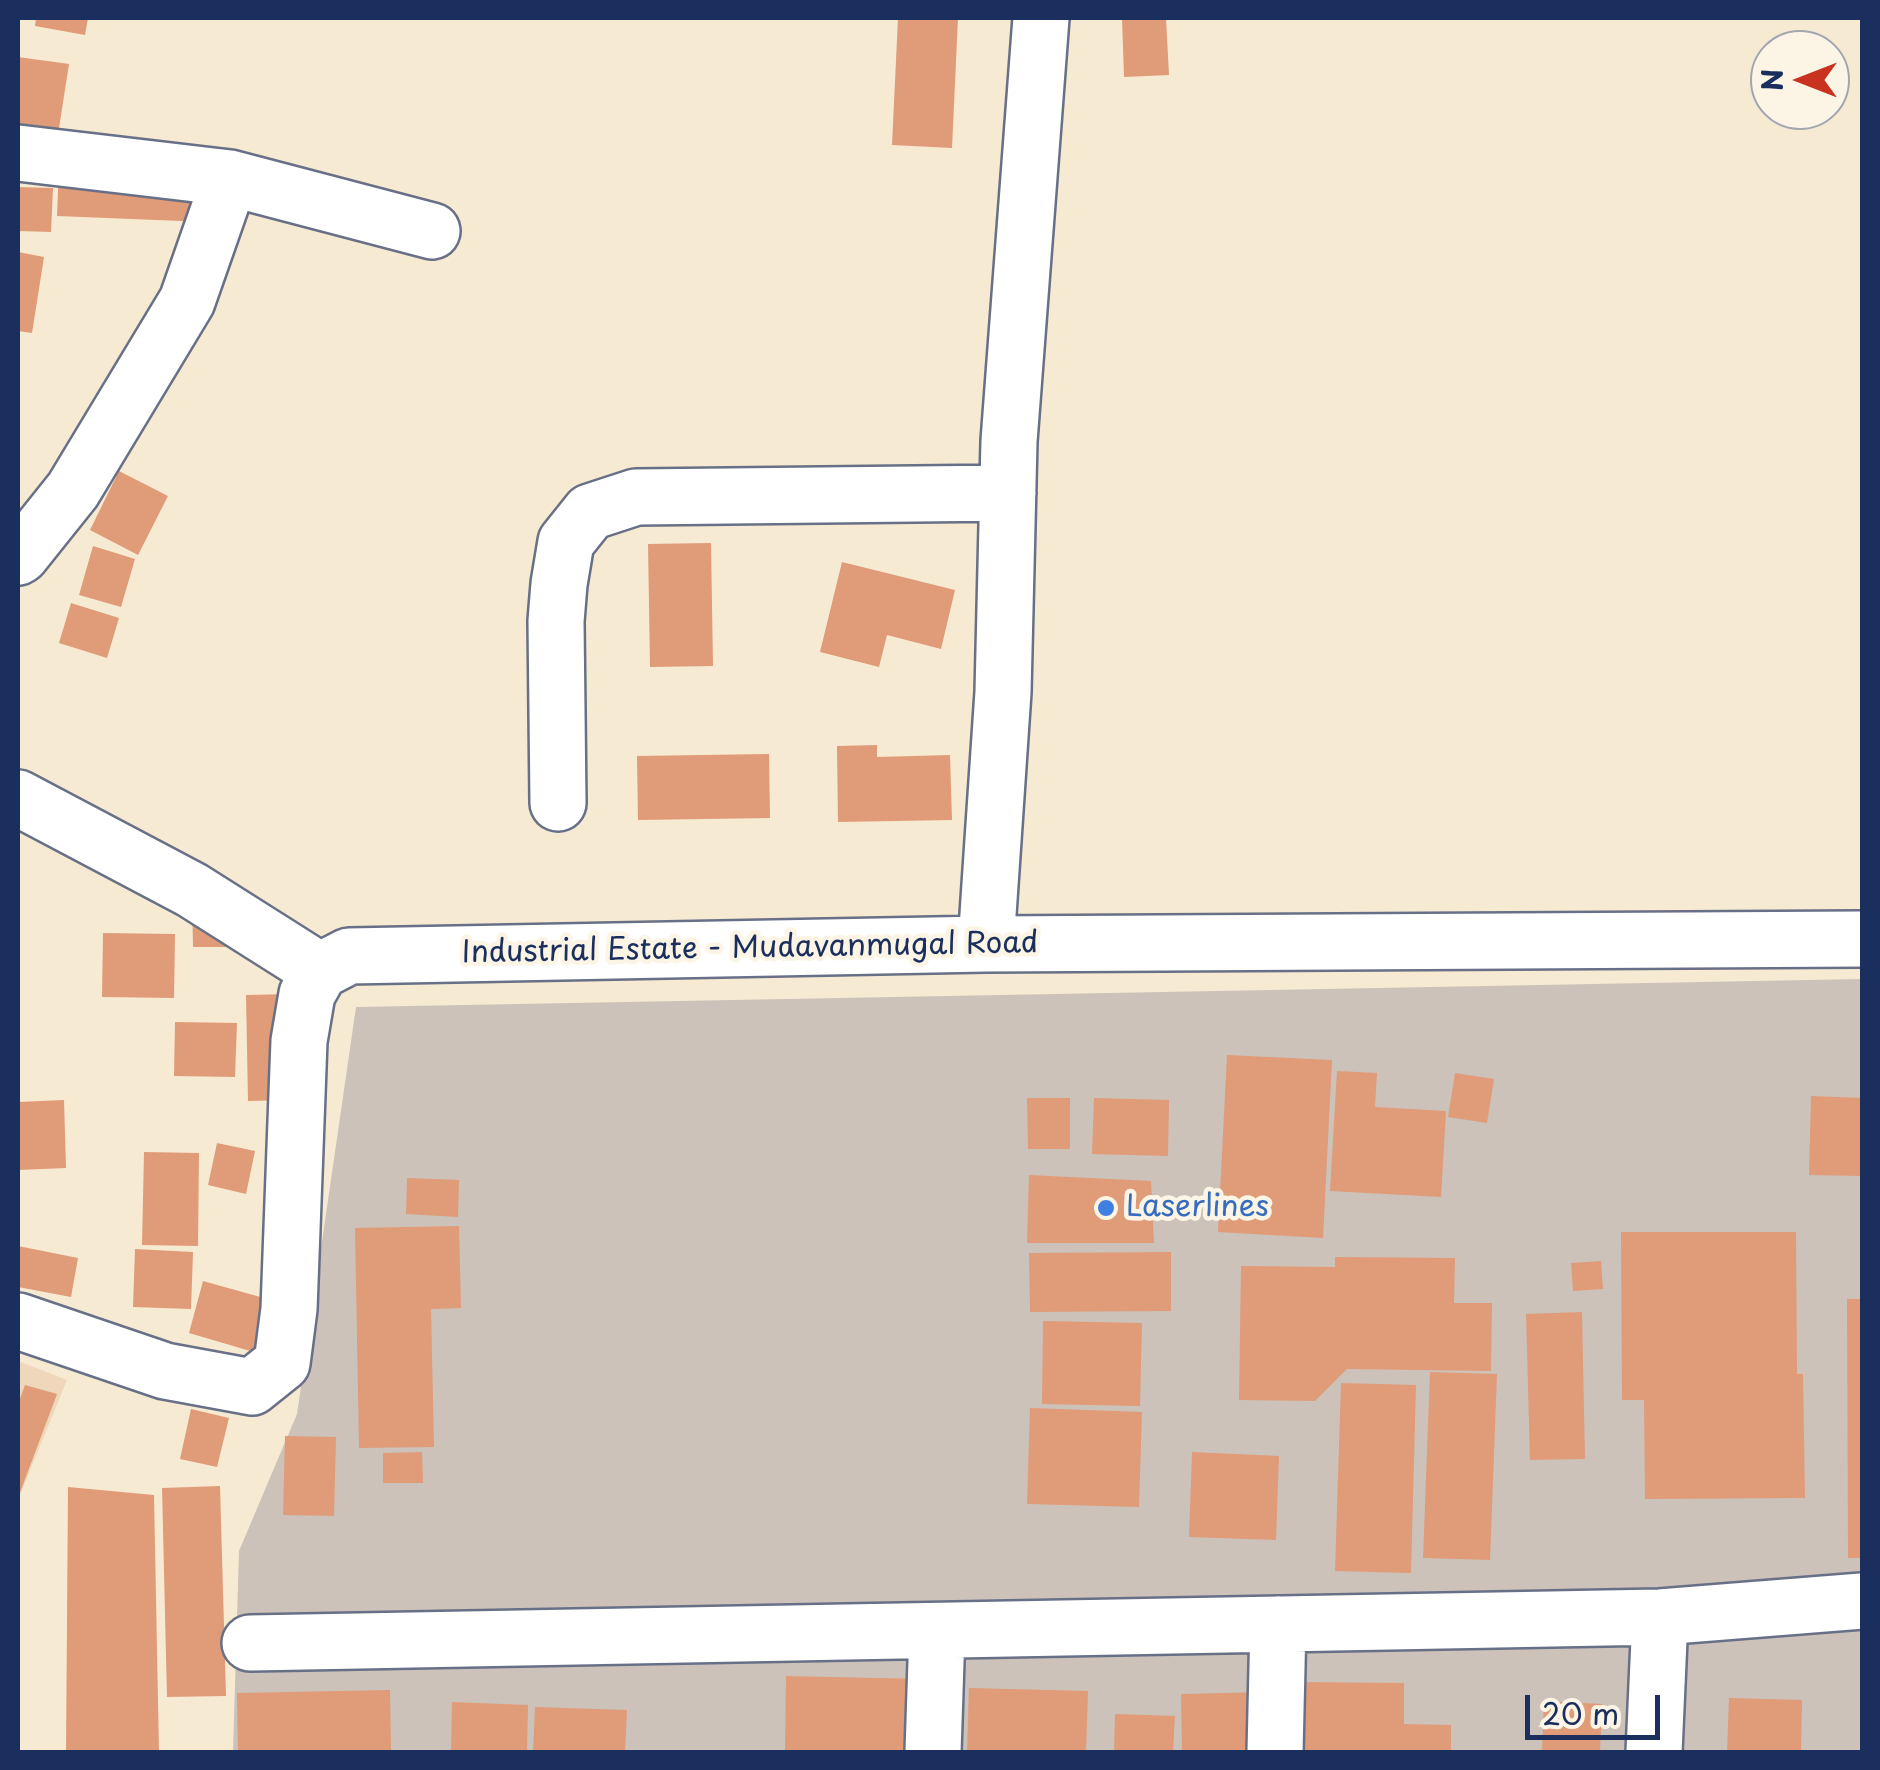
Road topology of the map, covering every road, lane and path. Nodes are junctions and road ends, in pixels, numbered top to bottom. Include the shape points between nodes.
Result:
1 (1041, 18) edge
2 (18, 153) edge
3 (230, 178) junction
4 (432, 231) dead end
5 (1008, 493) junction
6 (18, 557) edge
7 (18, 798) edge
8 (558, 803) dead end
9 (1862, 939) edge
10 (986, 944) junction
11 (320, 971) junction
12 (18, 1321) edge
13 (1862, 1601) edge
14 (1660, 1617) junction
15 (1278, 1624) junction
16 (937, 1631) junction
17 (250, 1644) dead end
18 (933, 1752) edge
19 (1275, 1752) edge
20 (1654, 1752) edge

1 - 5 street
2 - 3 street
3 - 4 street
3 - 6 street via 186,301 73,490
5 - 8 street via 636,497 590,512 566,542 559,584
5 - 10 street via 1004,692
7 - 11 street via 192,890
9 - 10 street, Industrial Estate - Mudavanmugal Road
10 - 11 street, Industrial Estate - Mudavanmugal Road via 350,956
11 - 12 street via 307,994 299,1041 282,1363 252,1387 165,1370
13 - 14 street
14 - 15 street
14 - 20 street
15 - 16 street
15 - 19 street
16 - 17 street
16 - 18 street

